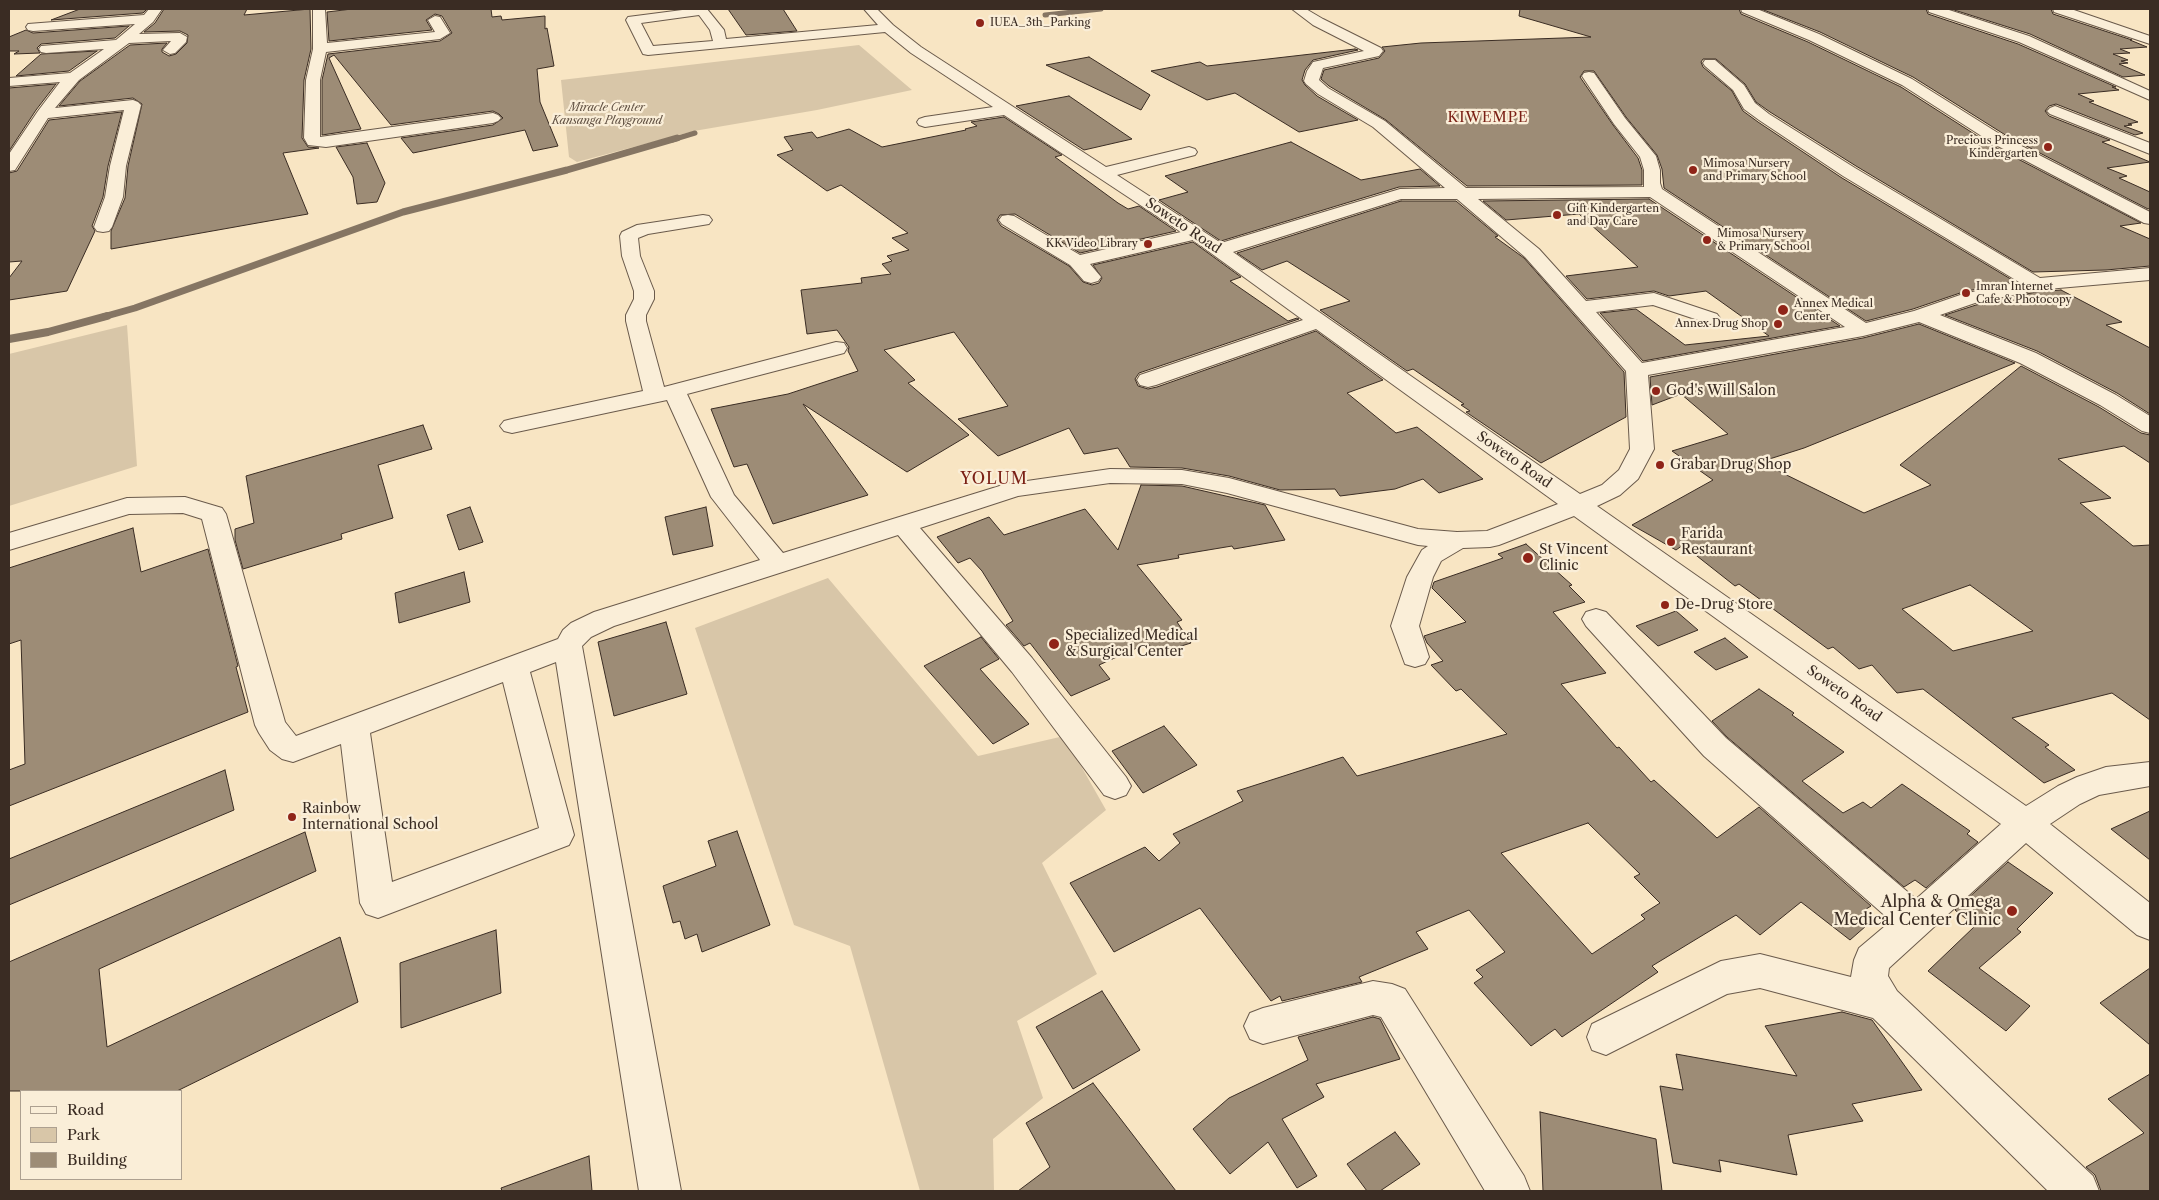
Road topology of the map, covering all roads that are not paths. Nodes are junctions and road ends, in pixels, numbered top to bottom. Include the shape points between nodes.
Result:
1 (319, 9) edge
2 (870, 9) edge
3 (1298, 9) edge
4 (1747, 9) edge
5 (1934, 9) edge
6 (2059, 9) edge
7 (152, 14) edge
8 (435, 20) dead end
9 (33, 27) dead end
10 (888, 28) junction
11 (2150, 40) edge
12 (123, 42) junction
13 (721, 44) junction
14 (320, 48) junction
15 (46, 49) dead end
16 (170, 50) dead end
17 (1710, 63) dead end
18 (1589, 76) dead end
19 (74, 77) junction
20 (9, 82) edge
21 (2150, 96) edge
22 (1006, 110) junction
23 (2055, 111) dead end
24 (43, 114) junction
25 (493, 118) dead end
26 (924, 122) dead end
27 (2150, 149) edge
28 (1188, 152) dead end
29 (9, 166) edge
30 (1104, 173) junction
31 (1654, 192) junction
32 (1463, 195) junction
33 (2148, 215) edge
34 (702, 220) dead end
35 (1008, 220) dead end
36 (103, 227) dead end
37 (1196, 234) junction
38 (1219, 250) junction
39 (1077, 261) junction
40 (2150, 274) edge
41 (1091, 277) dead end
42 (2036, 284) junction
43 (1580, 308) junction
44 (1921, 315) junction
45 (1710, 318) dead end
46 (1319, 321) junction
47 (1863, 330) junction
48 (836, 348) dead end
49 (1637, 370) junction
50 (1148, 380) dead end
51 (664, 393) junction
52 (512, 426) dead end
53 (2150, 426) edge
54 (1578, 505) junction
55 (903, 524) junction
56 (1456, 540) junction
57 (9, 542) edge
58 (777, 564) junction
59 (1596, 619) dead end
60 (568, 646) junction
61 (1415, 657) dead end
62 (514, 667) junction
63 (354, 727) junction
64 (2150, 774) edge
65 (1115, 786) dead end
66 (2025, 823) junction
67 (1916, 921) junction
68 (2150, 924) edge
69 (1884, 1003) junction
70 (1263, 1026) dead end
71 (1606, 1038) dead end
72 (660, 1191) edge
73 (1509, 1191) edge
74 (2078, 1191) edge

1 - 14 street
2 - 10 street, Soweto Road
3 - 32 street via 1376,51 1318,65 1311,81 1322,91 1379,124
4 - 33 street via 1907,82 2012,148
5 - 21 street via 2024,40
6 - 11 street
7 - 9 street
7 - 12 street
8 - 14 street via 443,33 440,35
10 - 13 street
10 - 22 street, Soweto Road
12 - 15 street
12 - 16 street via 180,37
12 - 19 street
13 - 13 street via 717,30 702,11 633,20 648,50
14 - 25 street via 312,80 314,142
17 - 42 street via 1738,88 1749,106 1849,172
18 - 31 street via 1619,121 1648,156
19 - 20 street
19 - 24 street
22 - 26 street
22 - 30 street, Soweto Road
23 - 27 street
24 - 29 street
24 - 36 street via 133,105 114,197
28 - 30 street
30 - 37 street, Soweto Road
31 - 32 street
31 - 47 street
32 - 38 street via 1400,194
32 - 43 street via 1532,253
34 - 51 street via 643,229 629,236 631,256 644,291 636,321
35 - 39 street
37 - 38 street, Soweto Road
37 - 39 street
38 - 46 street, Soweto Road
39 - 41 street
40 - 42 street
42 - 44 street via 1970,298
43 - 45 street via 1654,299
43 - 49 street
44 - 47 street
44 - 53 street via 2028,358
46 - 50 street
46 - 54 street, Soweto Road
47 - 49 street
48 - 51 street
49 - 54 street via 1642,448 1629,474 1611,490
51 - 52 street
51 - 58 street via 723,497
54 - 56 street via 1490,539
54 - 66 street, Soweto Road
55 - 56 street via 1016,489 1110,476 1182,477 1228,486 1418,537
55 - 58 street
55 - 65 street via 1022,665
56 - 61 street via 1431,556 1420,577 1405,626
57 - 63 street via 127,506 185,505 213,514 270,725 281,742 293,750
58 - 60 street via 604,619 581,630
59 - 67 street via 1715,747
60 - 62 street
60 - 72 street
62 - 63 street
62 - 63 street via 556,835 378,903
64 - 66 street via 2088,786
66 - 67 street
66 - 68 street, Soweto Road
67 - 69 street via 1872,960 1869,979
69 - 71 street via 1760,971 1721,978
69 - 74 street
70 - 73 street via 1373,998 1392,1001

